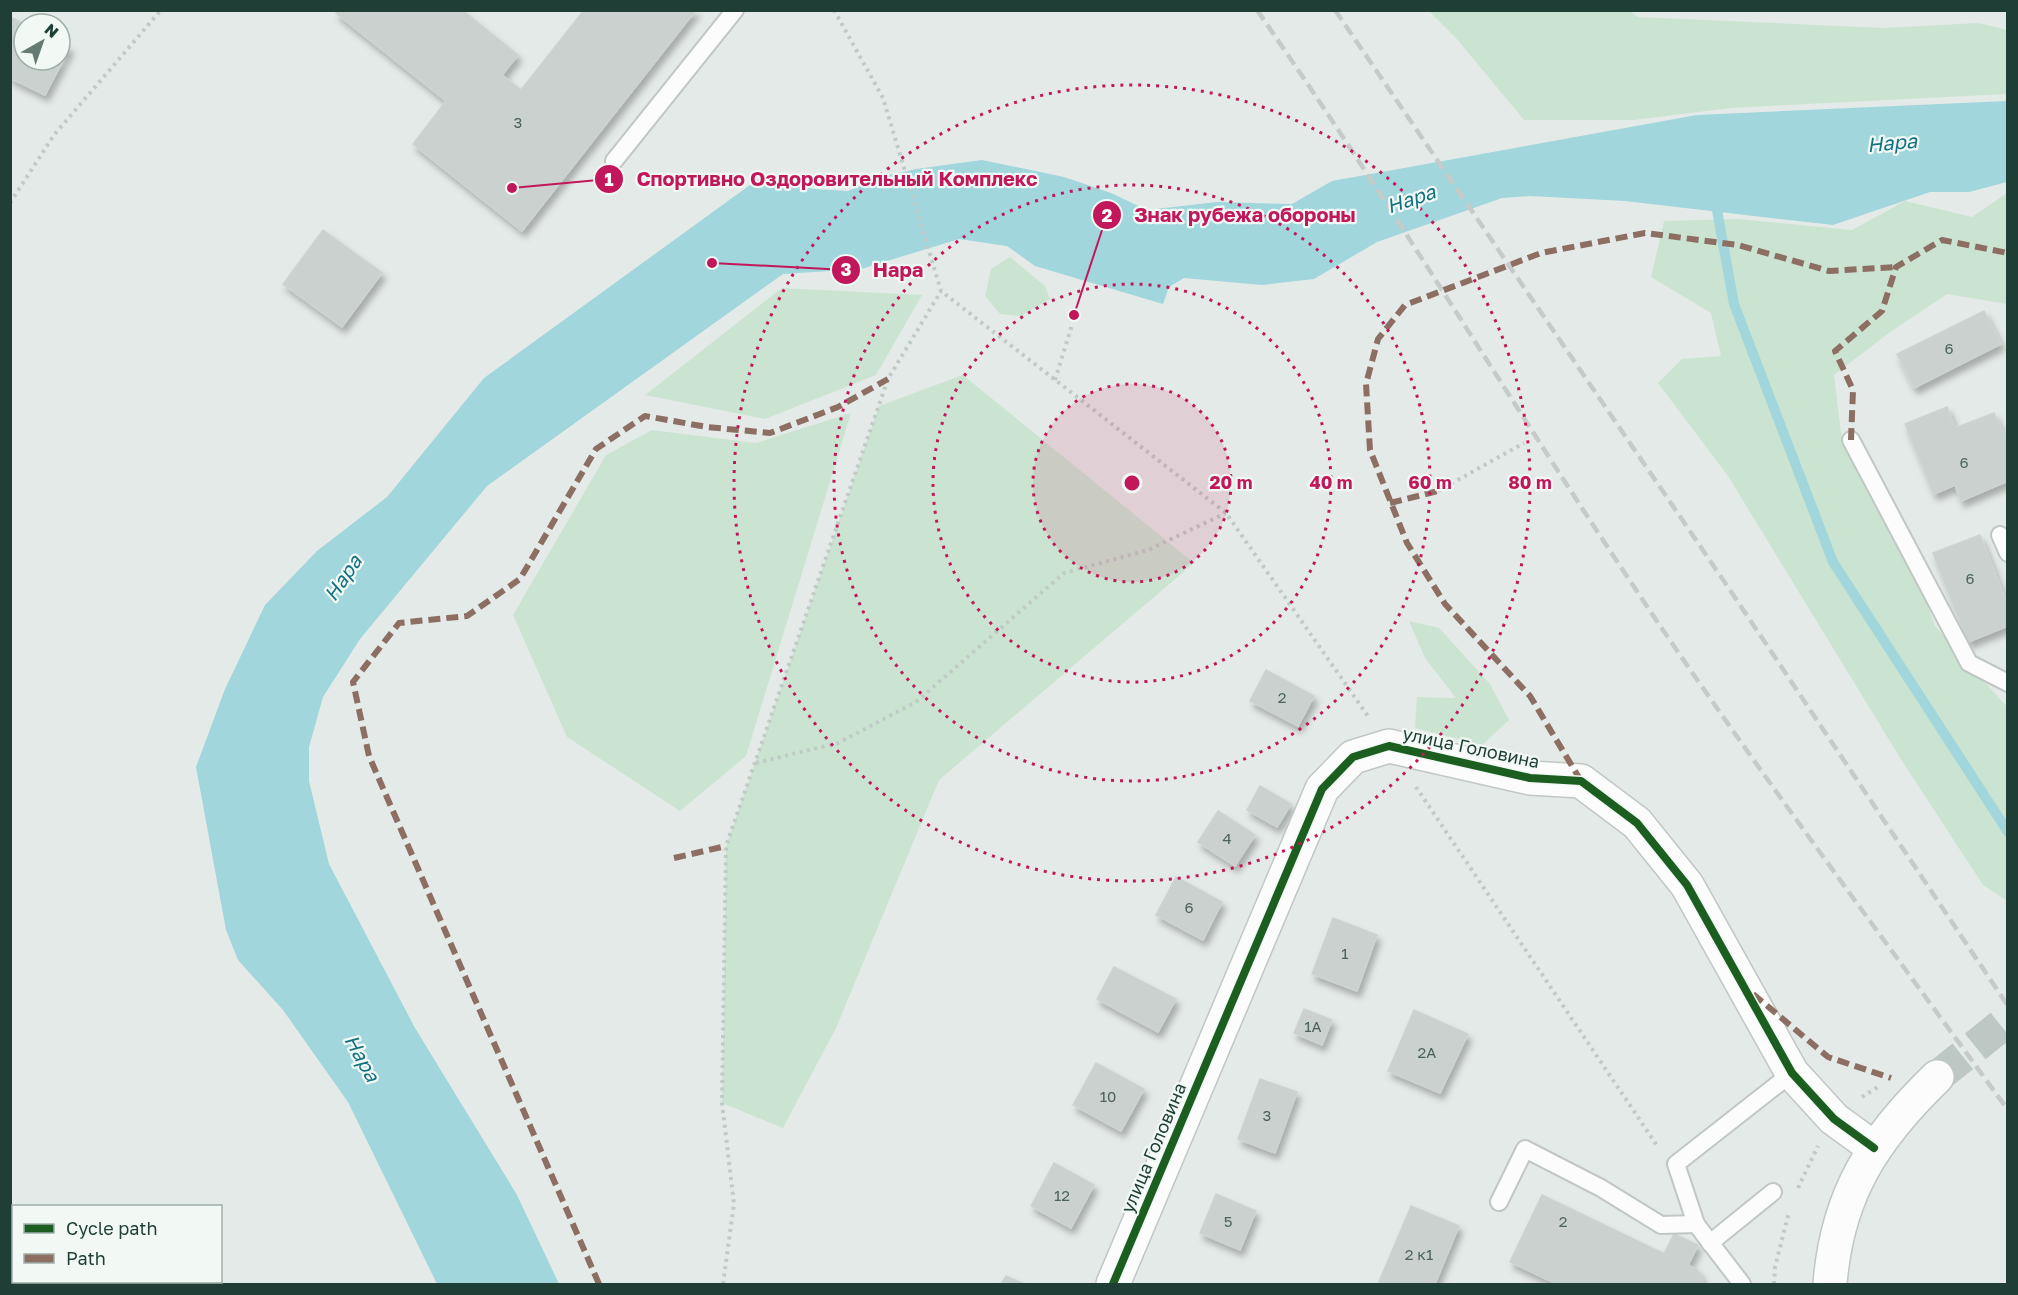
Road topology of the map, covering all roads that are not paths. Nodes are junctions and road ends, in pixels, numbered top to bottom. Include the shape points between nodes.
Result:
1 (735, 10) edge
2 (614, 161) dead end
3 (1851, 440) dead end
4 (2000, 535) dead end
5 (2007, 553) edge
6 (2007, 683) edge
7 (1792, 1073) junction
8 (1937, 1077) tunnel mouth
9 (1874, 1148) junction
10 (1773, 1192) dead end
11 (1498, 1202) dead end
12 (1696, 1224) junction
13 (1710, 1243) junction
14 (1113, 1284) edge
15 (1742, 1284) edge
16 (1830, 1284) edge

1 - 2 lane
3 - 6 lane via 1969,663
4 - 5 lane
7 - 9 street, улица Головина via 1834,1119
7 - 12 lane via 1676,1164
7 - 14 street, улица Головина via 1687,885 1637,823 1581,781 1530,778 1389,746 1362,754 1353,757 1322,789
8 - 9 street
9 - 16 street via 1862,1167 1841,1223
10 - 13 lane
11 - 12 lane via 1525,1149 1601,1188 1661,1225
12 - 13 lane
13 - 15 lane

